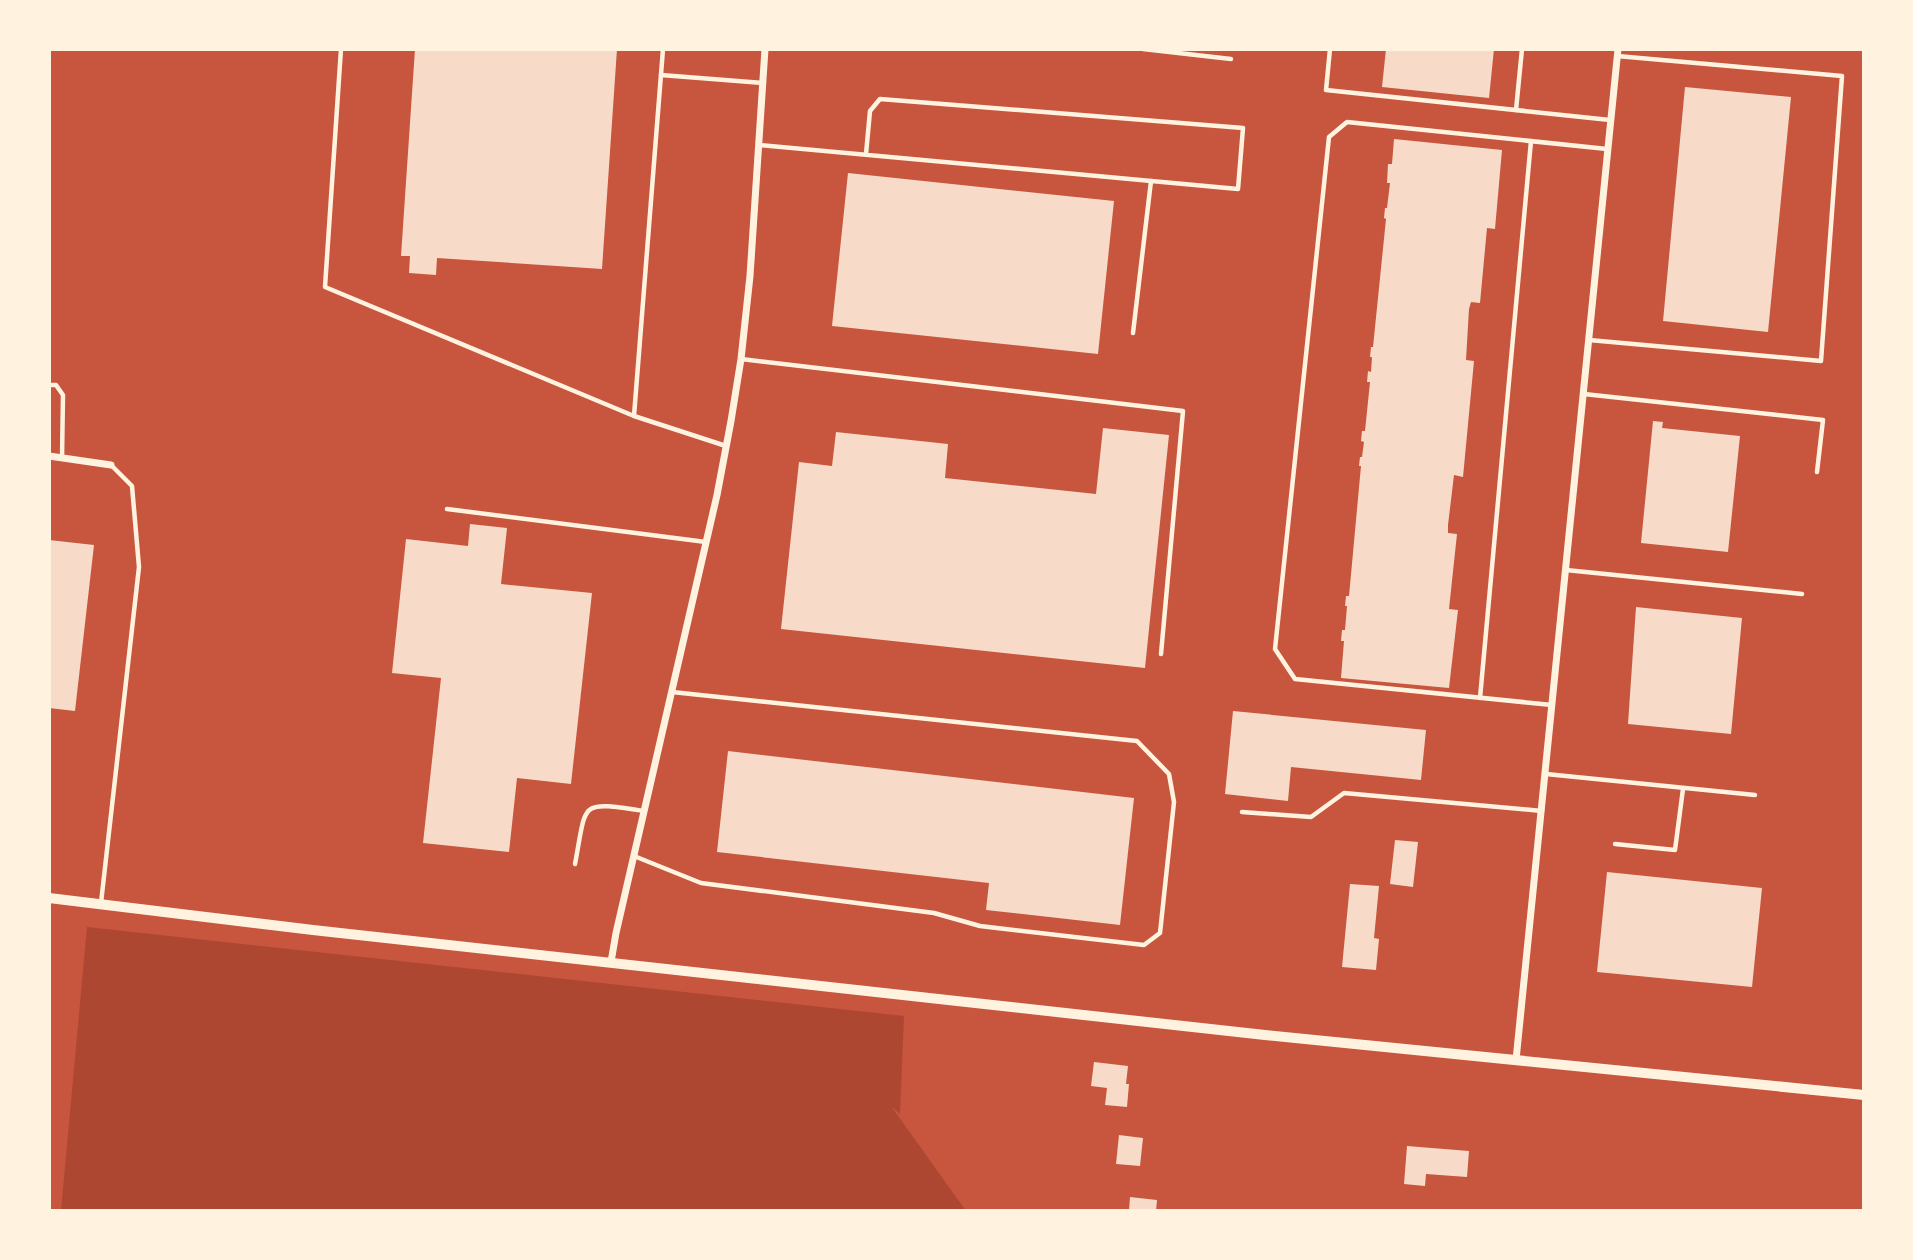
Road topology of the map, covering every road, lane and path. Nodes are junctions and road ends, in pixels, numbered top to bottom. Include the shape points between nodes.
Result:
1 (341, 49) edge
2 (663, 49) edge
3 (765, 49) edge
4 (1143, 49) edge
5 (1330, 49) edge
6 (1522, 49) edge
7 (1618, 52) edge
8 (1231, 58) dead end
9 (661, 75) junction
10 (762, 83) junction
11 (1516, 110) junction
12 (1611, 120) junction
13 (1531, 141) junction
14 (758, 145) junction
15 (1608, 149) junction
16 (866, 154) junction
17 (1151, 181) junction
18 (1133, 333) dead end
19 (1589, 340) junction
20 (741, 359) junction
21 (49, 384) edge
22 (1584, 394) junction
23 (634, 416) junction
24 (726, 446) junction
25 (49, 456) edge
26 (62, 457) junction
27 (111, 465) joint
28 (1817, 472) dead end
29 (447, 509) dead end
30 (706, 542) junction
31 (1566, 570) junction
32 (1802, 594) dead end
33 (1161, 654) dead end
34 (671, 692) junction
35 (1480, 698) junction
36 (1553, 705) junction
37 (1546, 775) junction
38 (1683, 789) junction
39 (1755, 795) dead end
40 (644, 811) junction
41 (1542, 811) junction
42 (1242, 812) dead end
43 (1615, 844) dead end
44 (634, 856) junction
45 (575, 864) dead end
46 (49, 898) edge
47 (101, 904) junction
48 (611, 962) junction
49 (1516, 1060) junction
50 (1864, 1095) edge

1 - 23 lane via 325,287
2 - 9 lane
3 - 10 street
4 - 8 lane
5 - 11 lane via 1326,90
6 - 11 lane
7 - 12 street
7 - 19 lane via 1842,76 1821,361
9 - 10 lane
9 - 23 lane
10 - 14 street
11 - 12 lane
12 - 15 street
13 - 15 lane
13 - 35 lane
13 - 35 lane via 1347,122 1329,137 1275,649 1295,679
14 - 16 lane
14 - 20 street
15 - 19 street
16 - 17 lane
16 - 17 lane via 870,111 880,99 1243,128 1238,189
17 - 18 lane
19 - 22 street
20 - 24 street
20 - 33 lane via 1183,411
21 - 26 lane via 56,385 63,395
22 - 28 lane via 1822,420
22 - 31 street
23 - 24 lane
24 - 30 street
25 - 26 street
26 - 27 street
27 - 47 lane via 132,485 139,566
29 - 30 lane
30 - 34 street
31 - 32 lane
31 - 36 street
34 - 40 street
34 - 44 lane via 1137,741 1169,774 1174,802 1160,933 1144,945 980,926 934,913 701,883
35 - 36 lane
36 - 37 street
37 - 38 lane
37 - 41 street
38 - 39 lane
38 - 43 lane via 1675,850
40 - 44 street
40 - 45 lane via 593,806 585,813
41 - 42 lane via 1345,793 1311,817
41 - 49 street
44 - 48 street
46 - 47 street
47 - 48 street
48 - 49 street
49 - 50 street

